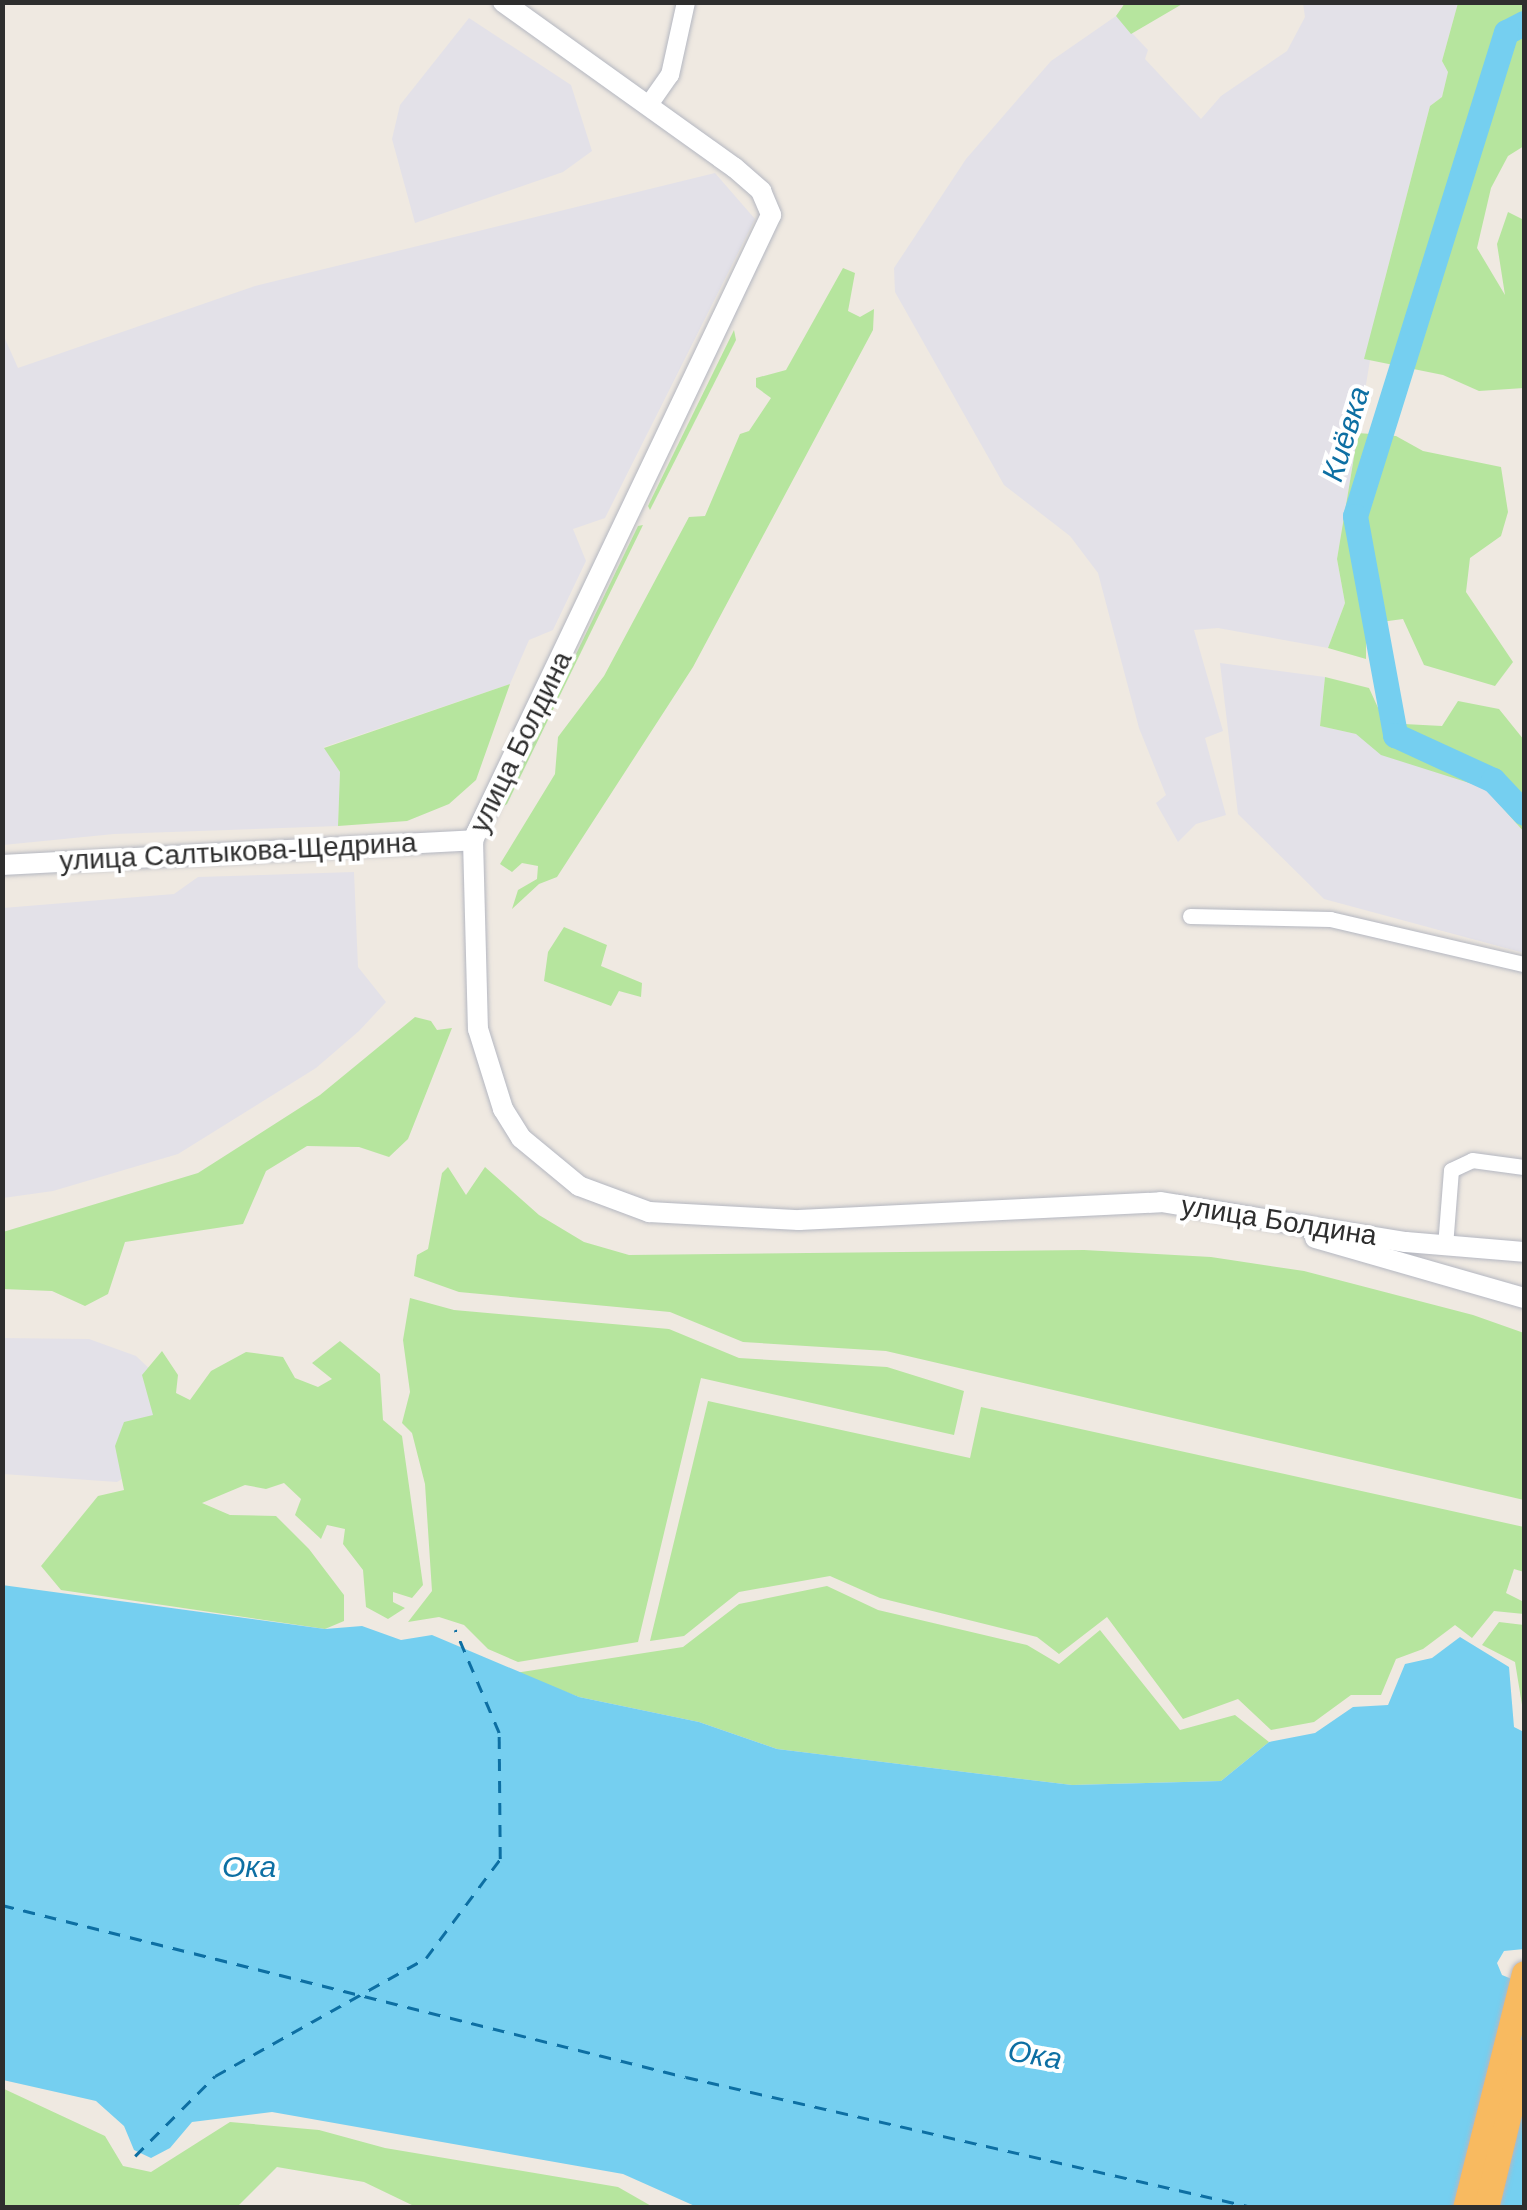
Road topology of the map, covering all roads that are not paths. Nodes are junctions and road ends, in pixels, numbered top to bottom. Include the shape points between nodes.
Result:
1 (503, 2) edge
2 (686, 2) edge
3 (648, 106) junction
4 (473, 840) junction
5 (2, 865) edge
6 (1190, 916) dead end
7 (1524, 964) edge
8 (1524, 1166) edge
9 (1268, 1217) junction
10 (1524, 1242) edge
11 (1445, 1246) junction
12 (1486, 1249) junction
13 (1524, 1252) edge
14 (1524, 1298) edge
15 (1524, 1973) edge
16 (1524, 2052) edge
17 (1465, 2208) edge
18 (1486, 2208) edge

1 - 3 main road, улица Болдина
2 - 3 street via 670,74
3 - 4 main road, улица Болдина via 749,178 771,215
4 - 5 main road, улица Салтыкова-Щедрина
4 - 9 main road, улица Болдина via 476,1011 484,1060 521,1138 594,1193 649,1212 799,1220 1161,1202
6 - 7 street via 1330,919
8 - 11 street via 1472,1160 1451,1170
9 - 11 main road, улица Болдина
9 - 14 main road via 1308,1236
10 - 12 main road
11 - 12 main road, улица Болдина
12 - 13 main road
15 - 17 highway
16 - 18 highway

